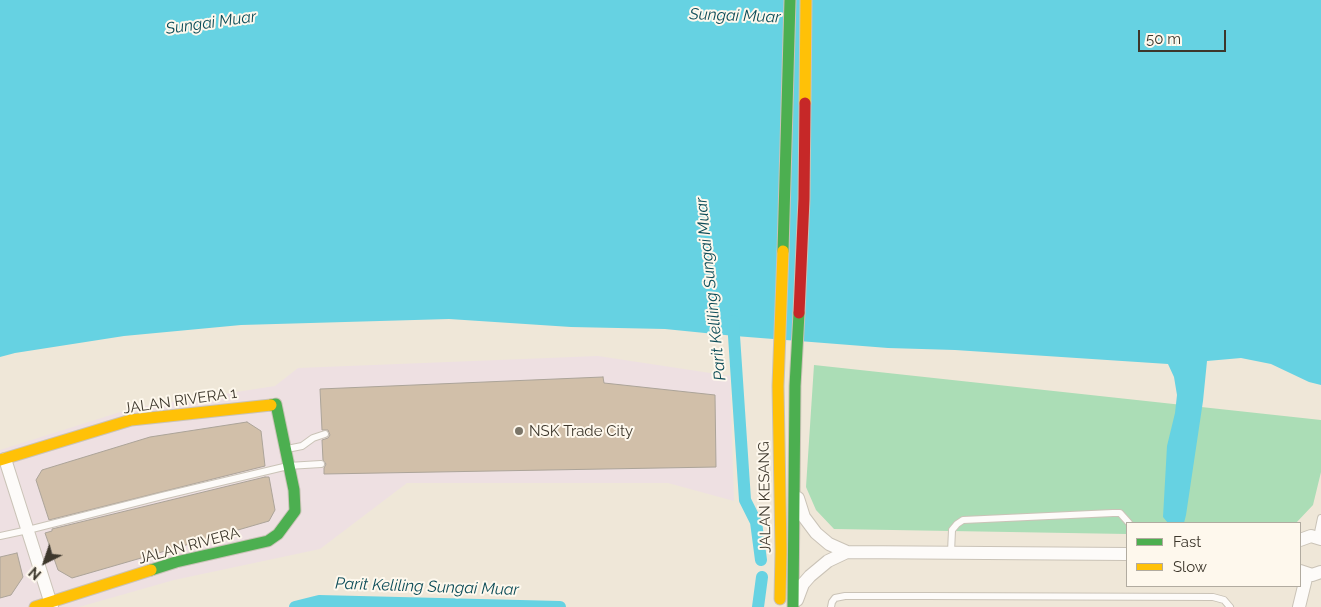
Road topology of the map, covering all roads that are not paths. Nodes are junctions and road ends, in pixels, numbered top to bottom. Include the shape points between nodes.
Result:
1 (790, 0) edge
2 (806, 0) edge
3 (325, 434) dead end
4 (284, 450) junction
5 (2, 460) edge
6 (321, 464) dead end
7 (288, 466) junction
8 (796, 491) junction
9 (1321, 518) edge
10 (1128, 522) edge
11 (28, 530) junction
12 (0, 536) edge
13 (1319, 538) edge
14 (1301, 539) edge
15 (847, 552) junction
16 (951, 552) junction
17 (1126, 554) edge
18 (1321, 572) edge
19 (1303, 573) edge
20 (52, 605) edge
21 (35, 607) edge
22 (780, 607) edge
23 (794, 607) edge
24 (831, 607) edge
25 (1230, 607) edge
26 (1299, 607) edge

1 - 22 main road, JALAN KESANG via 778,386
2 - 8 main road, JALAN KESANG via 804,199 795,386
3 - 4 lane via 302,446
4 - 5 main road, JALAN RIVERA 1 via 276,404 132,420
4 - 7 main road, JALAN RIVERA 1
5 - 11 street
6 - 7 lane
7 - 11 lane
7 - 20 main road, JALAN RIVERA via 296,512 268,541 176,562
8 - 15 street via 804,517 816,533 829,544
8 - 23 main road, JALAN KESANG
9 - 13 lane
10 - 16 lane via 1120,513 963,520 952,530
11 - 12 lane
11 - 20 street
13 - 14 street
15 - 16 street
15 - 23 street via 828,561 810,576
16 - 17 street
18 - 19 street
19 - 26 street
20 - 21 main road, JALAN RIVERA
24 - 25 lane via 834,598 845,596 1213,597 1224,600

